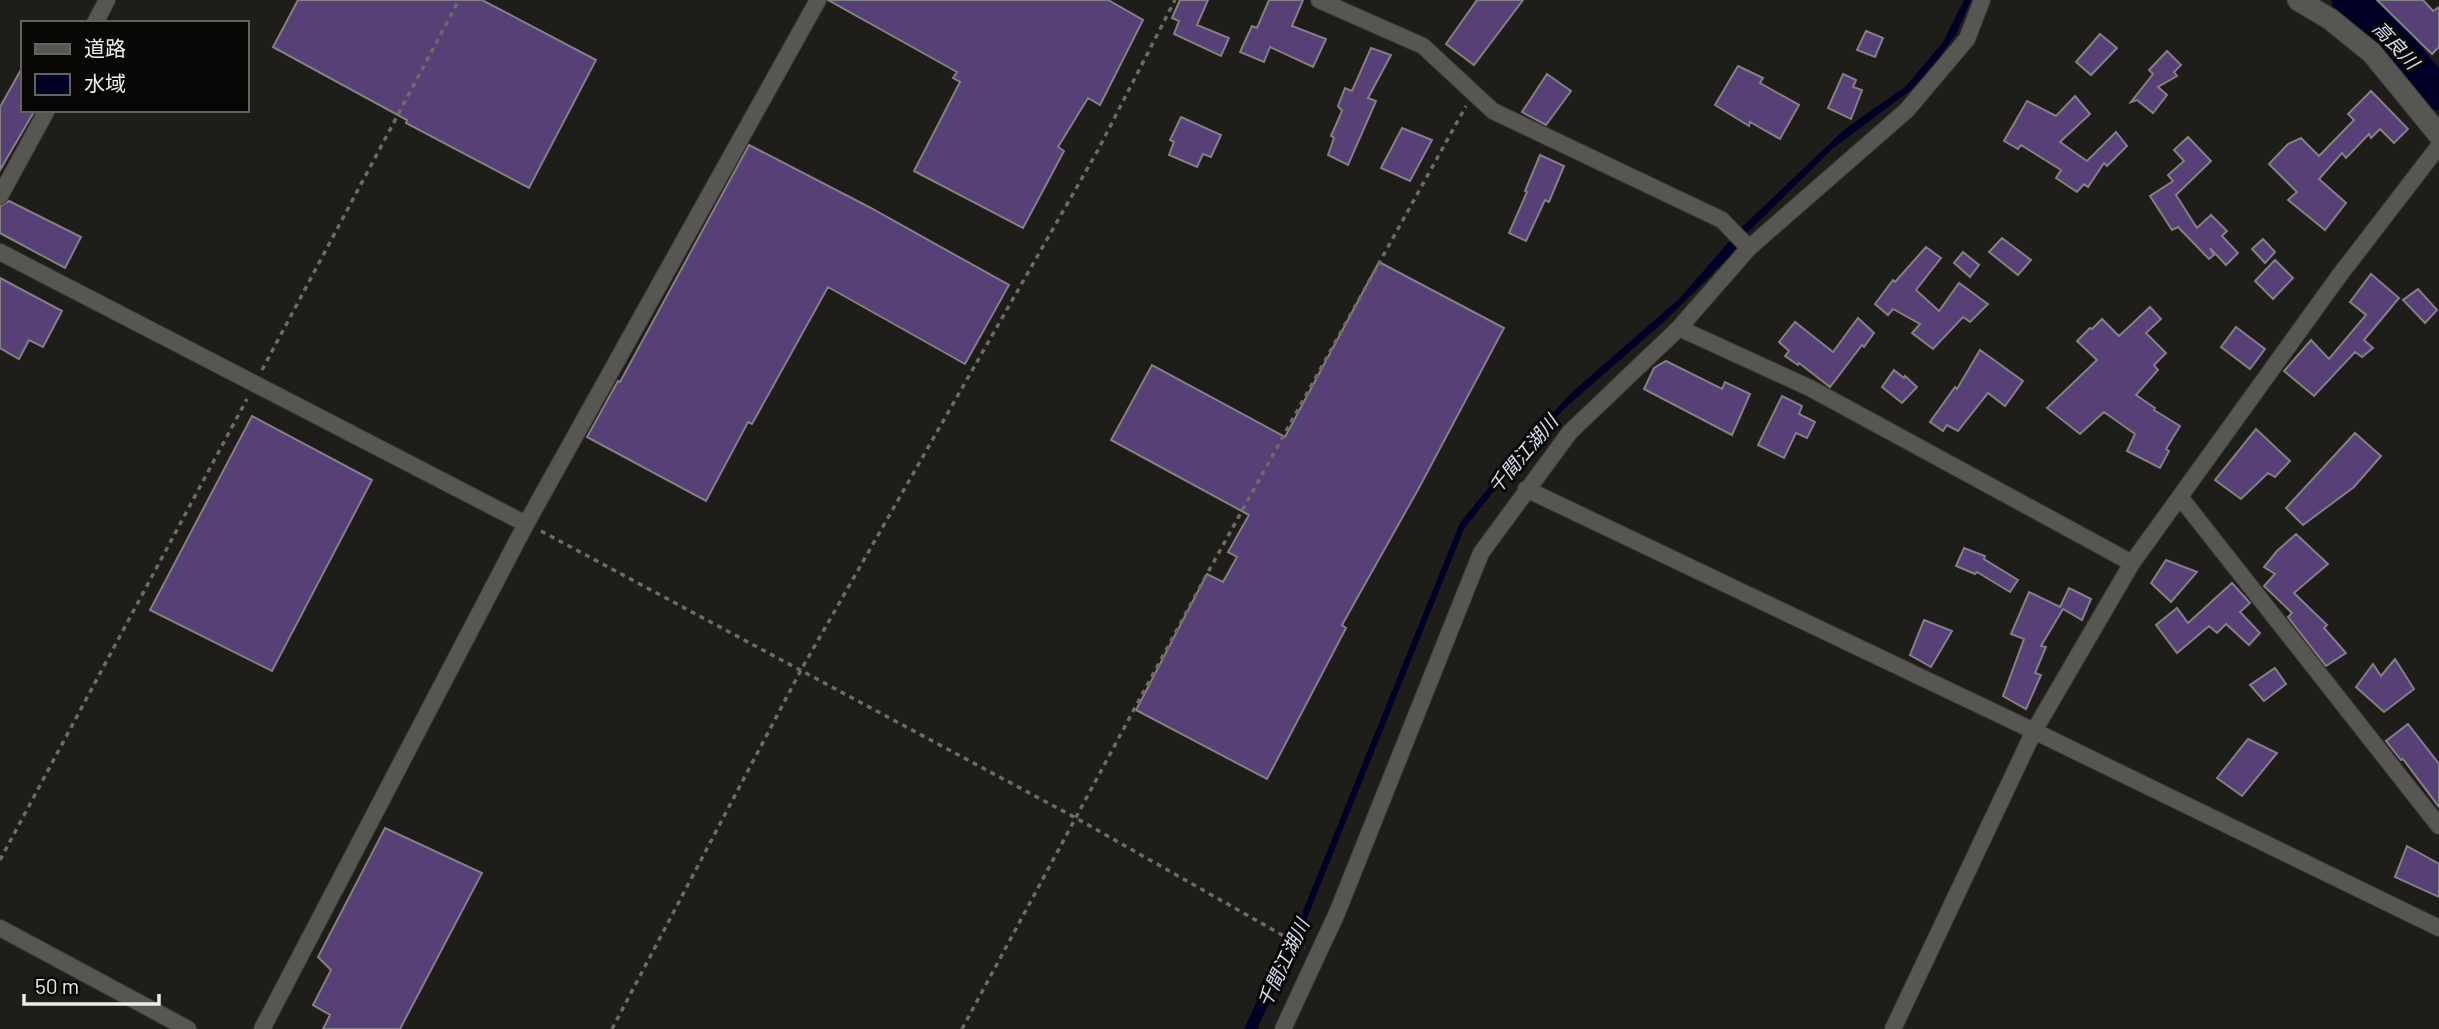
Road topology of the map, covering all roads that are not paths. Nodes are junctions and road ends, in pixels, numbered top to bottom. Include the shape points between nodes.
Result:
1 (107, 0) edge
2 (818, 0) edge
3 (1319, 0) edge
4 (1982, 0) edge
5 (2298, 0) edge
6 (95, 21) edge
7 (46, 112) edge
8 (2439, 135) edge
9 (2439, 146) edge
10 (0, 196) edge
11 (1749, 248) junction
12 (0, 252) edge
13 (1679, 328) junction
14 (1526, 489) junction
15 (2180, 497) junction
16 (526, 524) junction
17 (2132, 563) junction
18 (2034, 731) junction
19 (2439, 826) edge
20 (0, 928) edge
21 (2439, 928) edge
22 (188, 1029) edge
23 (262, 1029) edge
24 (1283, 1029) edge
25 (1893, 1029) edge

1 - 6 street
2 - 16 street
3 - 11 street via 1423,46 1493,111 1722,220
4 - 11 street via 1967,39 1907,110
5 - 8 street via 2372,53
7 - 10 street
9 - 15 street
11 - 13 street
12 - 16 street
13 - 14 street via 1570,432
13 - 17 street via 1810,388
14 - 18 street
14 - 24 street via 1481,553 1337,913
15 - 17 street
15 - 19 street
16 - 23 street
17 - 18 street
18 - 21 street
18 - 25 street
20 - 22 street

